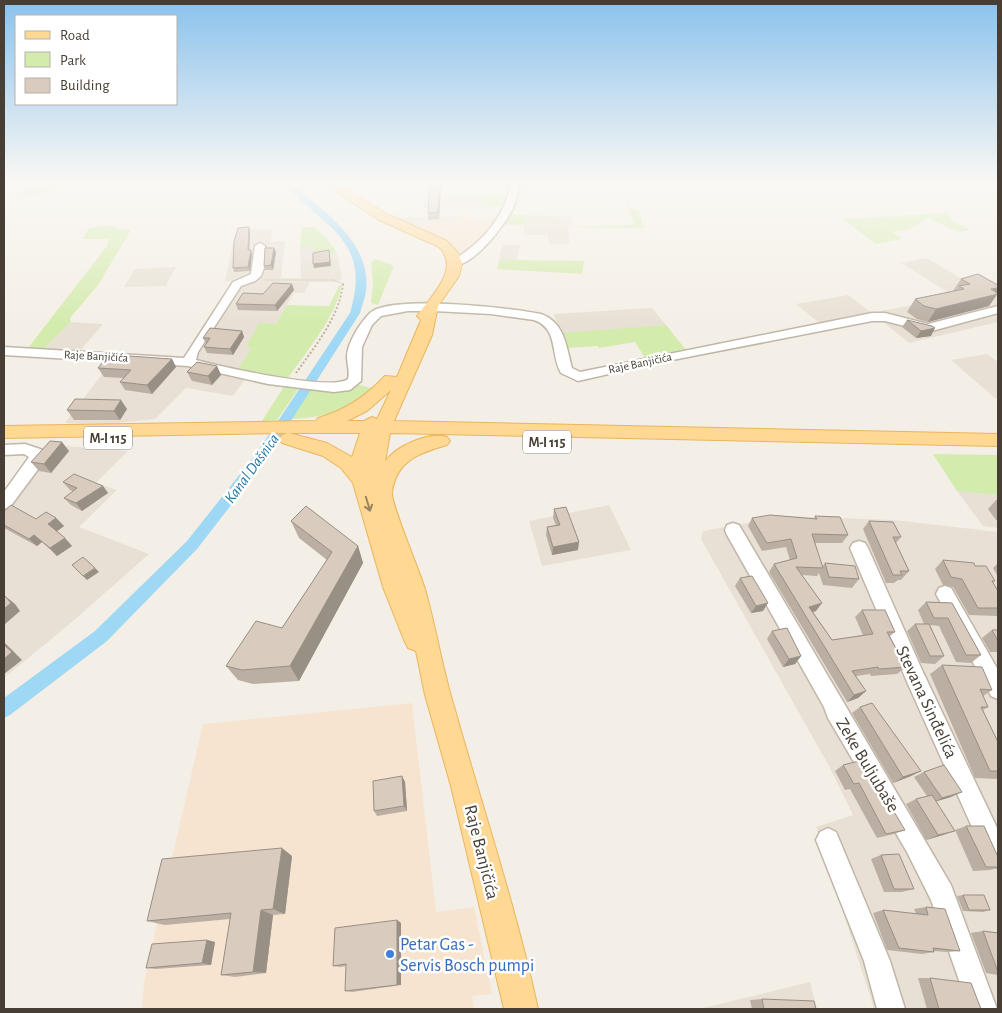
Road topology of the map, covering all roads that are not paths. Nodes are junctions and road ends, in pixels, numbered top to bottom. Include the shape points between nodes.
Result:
1 (414, 231) edge
2 (491, 231) edge
3 (260, 246) dead end
4 (455, 263) junction
5 (432, 307) junction
6 (998, 310) edge
7 (4, 351) edge
8 (189, 362) junction
9 (394, 387) junction
10 (4, 432) edge
11 (289, 433) junction
12 (374, 433) junction
13 (444, 435) junction
14 (998, 440) edge
15 (4, 450) edge
16 (362, 481) junction
17 (382, 494) junction
18 (4, 503) edge
19 (733, 530) dead end
20 (859, 548) dead end
21 (945, 594) dead end
22 (998, 689) edge
23 (438, 696) junction
24 (828, 840) dead end
25 (998, 856) edge
26 (521, 1009) edge
27 (891, 1009) edge
28 (983, 1009) edge

1 - 4 main road via 443,244 452,253
2 - 4 street via 466,257
3 - 8 street via 257,276 237,284 192,352
4 - 5 main road via 452,276
5 - 6 street, Raje Banjičića via 514,313 546,319 554,326 566,370 578,377 872,317 885,317 928,328
5 - 8 street, Raje Banjičića via 392,307 371,318 354,351 354,382 345,388 291,383
5 - 9 main road via 424,335
7 - 8 street, Raje Banjičića
9 - 11 main road via 347,415
9 - 12 main road
9 - 13 main road via 400,404 411,416
10 - 11 main road, M-I 115 via 132,438
11 - 12 main road, M-I 115
11 - 16 main road via 339,455
12 - 13 main road, M-I 115
12 - 16 main road via 362,455
12 - 17 main road
13 - 14 main road, M-I 115 via 637,441 715,436
13 - 17 main road via 400,455 388,471
15 - 18 street via 25,449 38,454
16 -> 23 main road via 394,587
17 - 23 main road via 414,589
19 - 28 street, Zeke Buljubaše via 834,705 834,711 942,894
20 - 25 street, Stevana Sinđelića
21 - 22 street
23 - 26 main road, Raje Banjičića via 465,786
24 - 27 street via 877,960

